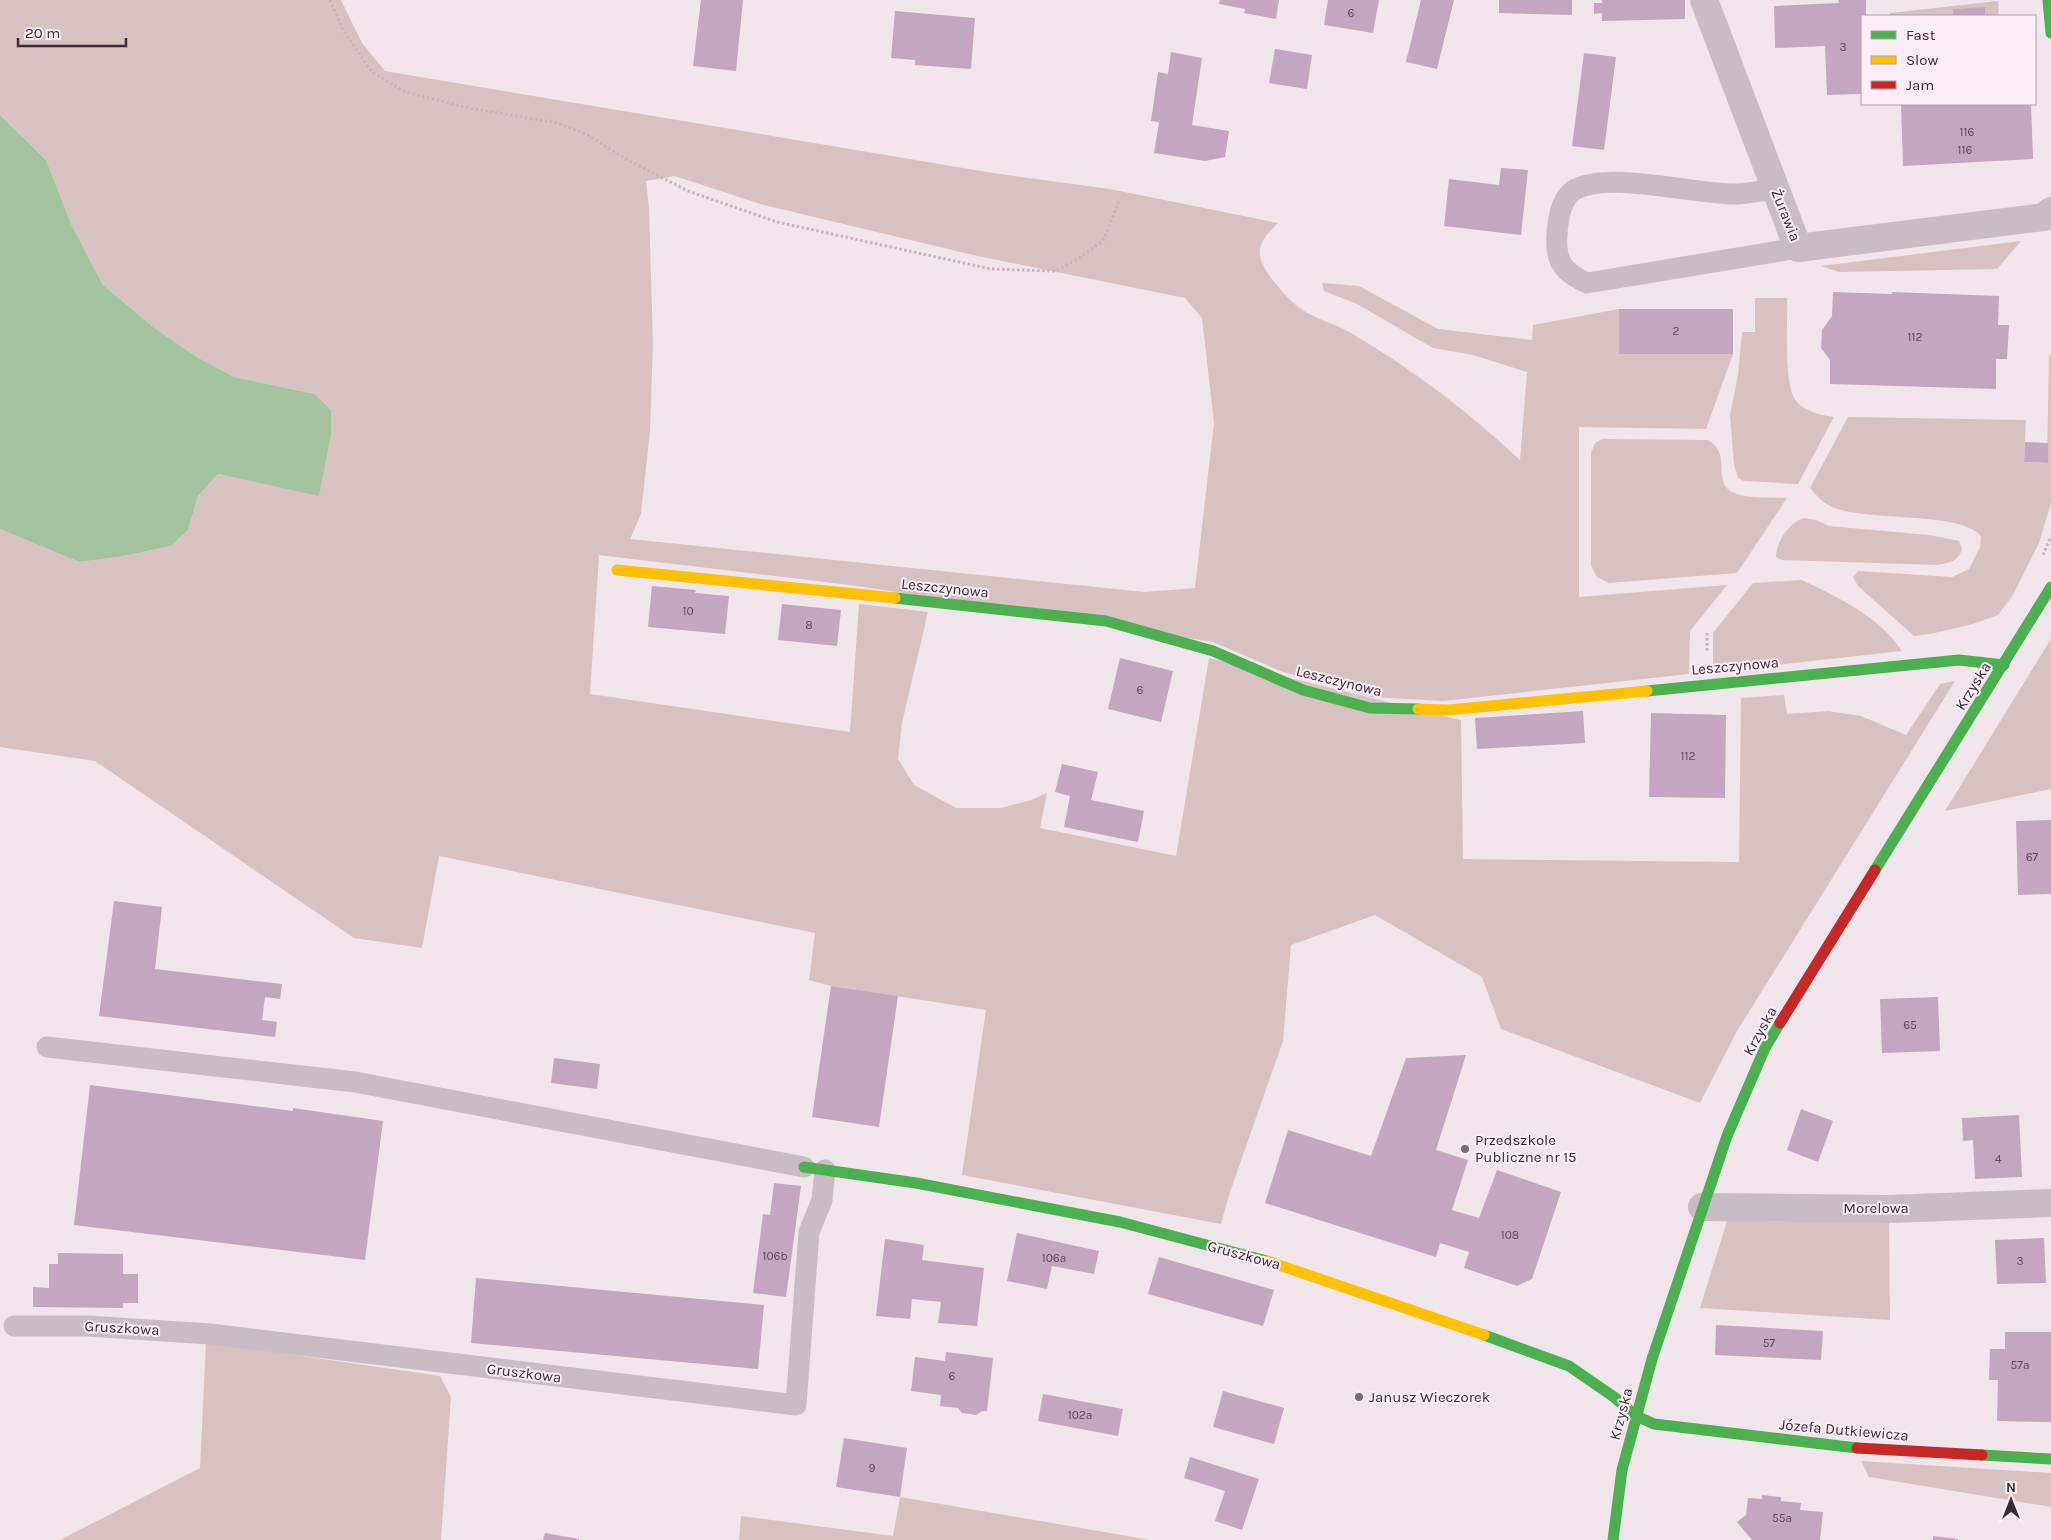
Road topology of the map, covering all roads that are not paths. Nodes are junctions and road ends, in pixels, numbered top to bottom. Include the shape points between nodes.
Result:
1 (1704, 0) edge
2 (2048, 0) edge
3 (2051, 33) edge
4 (1776, 189) junction
5 (2051, 211) edge
6 (1798, 248) junction
7 (617, 570) dead end
8 (2047, 602) edge
9 (2004, 665) junction
10 (48, 1048) dead end
11 (804, 1167) joint
12 (825, 1170) junction
13 (2051, 1203) edge
14 (1702, 1207) junction
15 (14, 1326) dead end
16 (1636, 1416) junction
17 (2051, 1459) edge
18 (1613, 1540) edge

1 - 4 street, Żurawia
2 - 3 street
4 - 6 street, Żurawia
4 - 6 lane via 1738,194 1601,181 1574,190 1564,202 1556,232 1558,256 1569,275 1586,283
5 - 6 street, Żurawia via 2044,217
7 - 9 street, Leszczynowa via 1106,621 1212,651 1303,690 1370,708 1448,710 1959,660
8 - 9 street, Krzyska
9 - 14 street, Krzyska via 1765,1048
10 - 11 lane via 354,1082
11 - 12 street, Gruszkowa
12 - 15 lane, Gruszkowa via 822,1200 809,1232 796,1405 210,1334 88,1326
12 - 16 street, Gruszkowa via 916,1183 1120,1222 1274,1263 1569,1366
13 - 14 street, Morelowa via 1888,1209
14 - 16 street, Krzyska
16 - 17 street, Józefa Dutkiewicza via 1654,1424 1835,1447
16 - 18 street, Krzyska via 1622,1470

